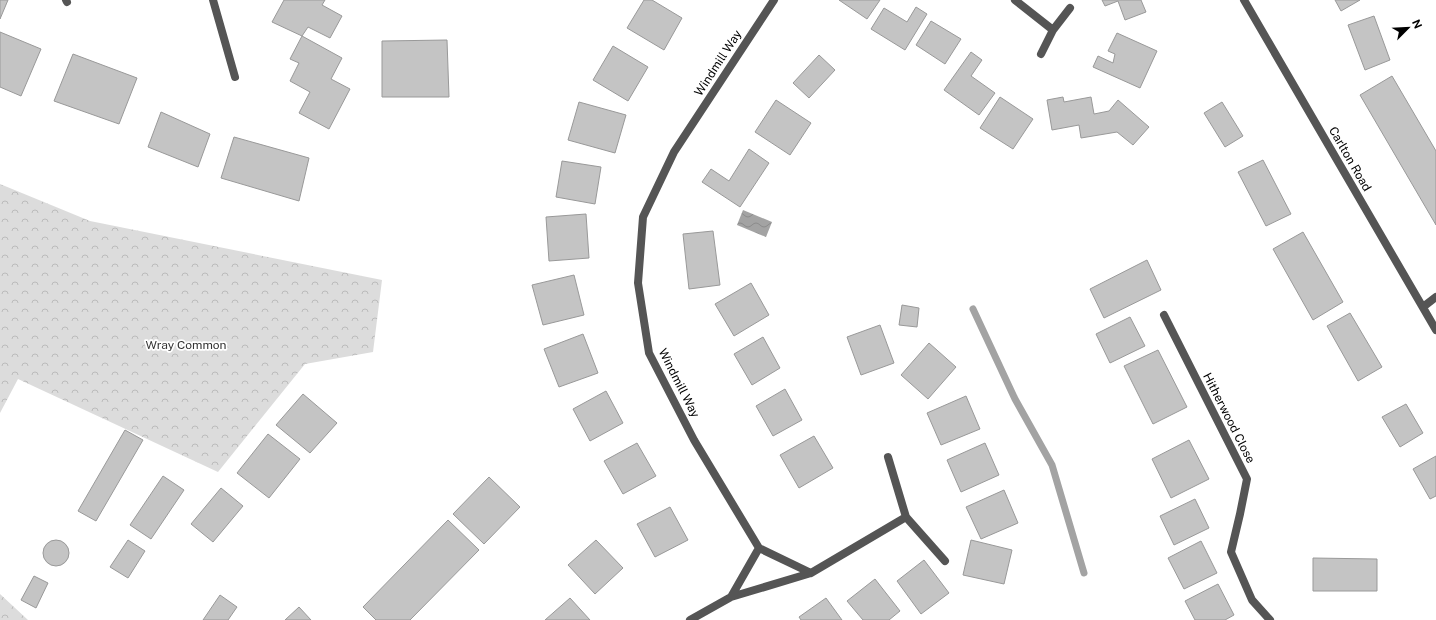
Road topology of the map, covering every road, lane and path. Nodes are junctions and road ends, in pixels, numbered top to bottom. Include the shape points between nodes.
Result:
1 (213, 0) edge
2 (774, 0) edge
3 (1015, 0) edge
4 (1244, 0) edge
5 (1070, 8) dead end
6 (1053, 30) junction
7 (1041, 54) dead end
8 (235, 77) dead end
9 (1436, 297) edge
10 (1423, 307) junction
11 (1164, 315) dead end
12 (1436, 330) edge
13 (888, 457) dead end
14 (906, 517) junction
15 (759, 548) junction
16 (945, 560) dead end
17 (810, 573) junction
18 (731, 597) junction
19 (690, 620) edge
20 (1270, 620) edge

1 - 8 street
2 - 15 street, Windmill Way via 674,152 643,217 638,283 649,352 694,440
3 - 6 street
4 - 10 street, Carlton Road
5 - 6 street
6 - 7 street
9 - 10 street
10 - 12 street, Carlton Road
11 - 20 street, Hitherwood Close via 1247,479 1231,552 1252,600
13 - 14 street
14 - 16 street
14 - 17 street
15 - 17 street
15 - 18 street
17 - 18 street
18 - 19 street

